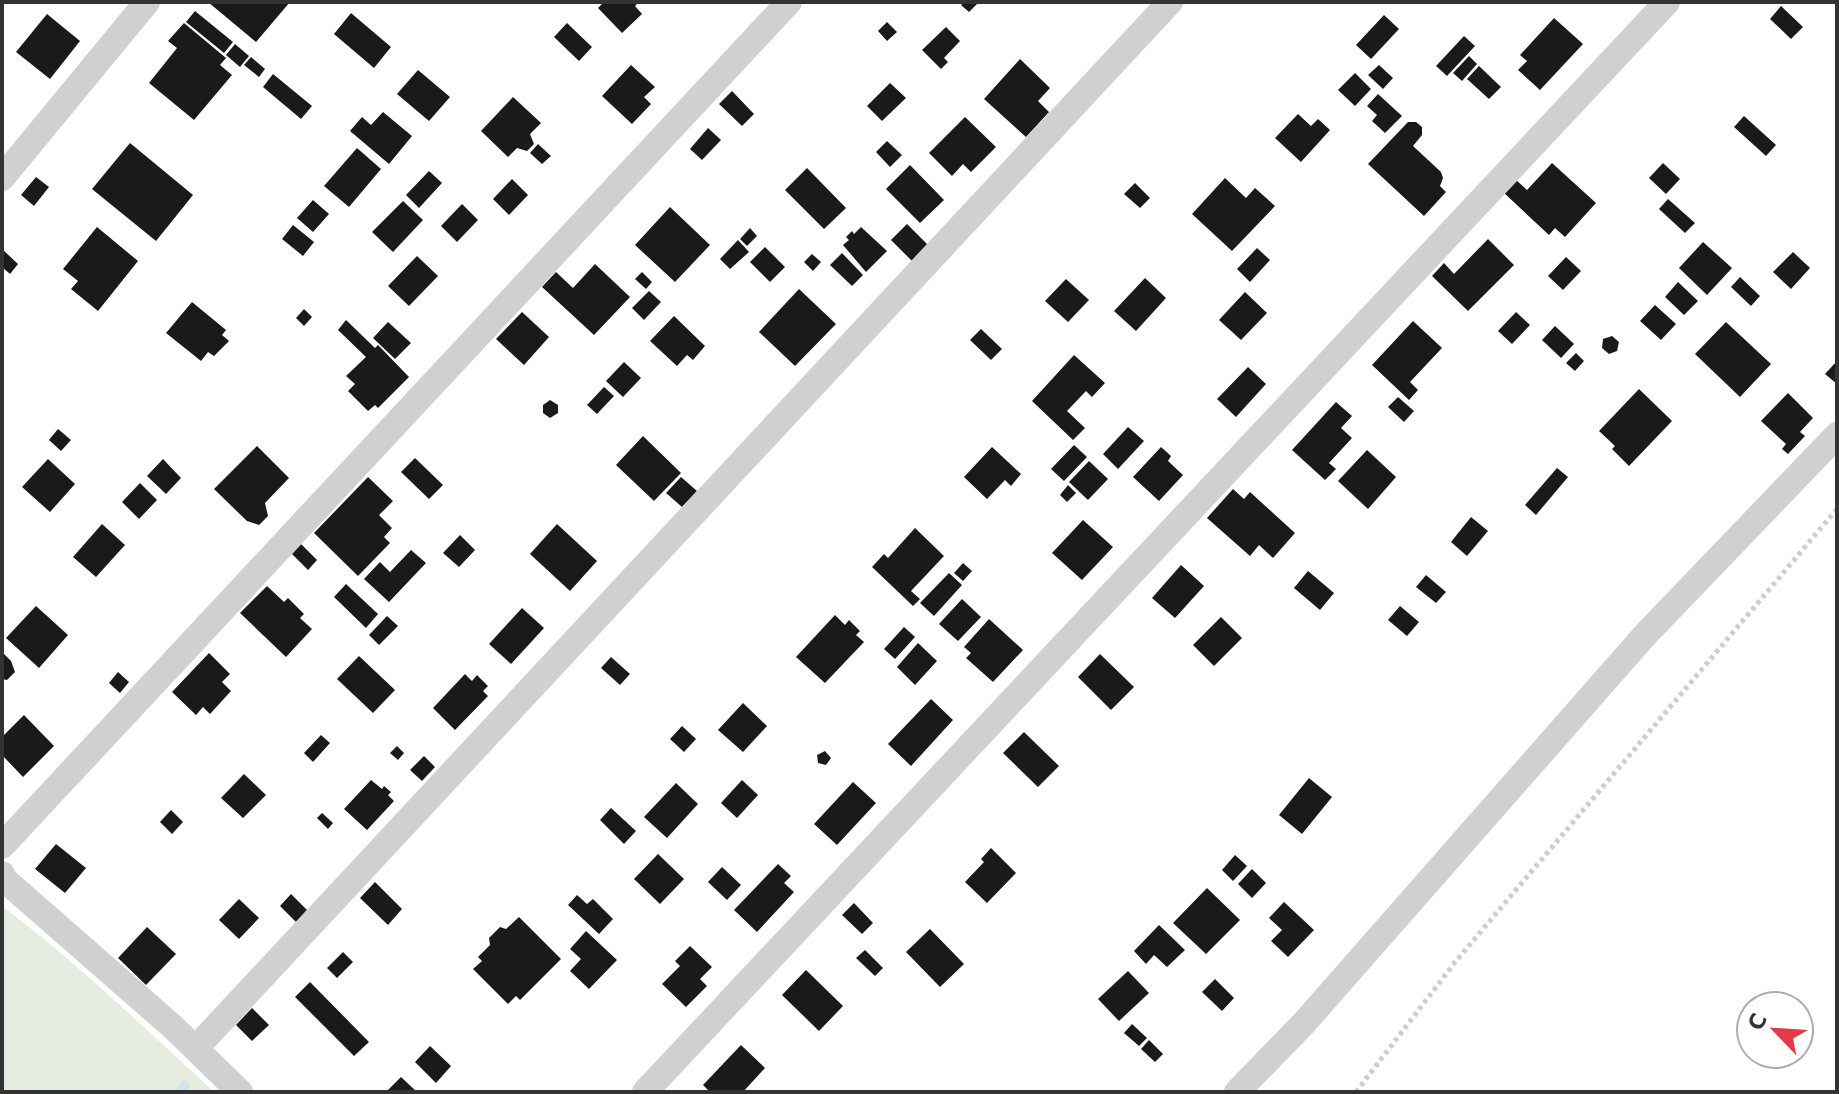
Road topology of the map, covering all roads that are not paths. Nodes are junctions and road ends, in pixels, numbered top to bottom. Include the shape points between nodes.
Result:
1 (147, 2) edge
2 (789, 2) edge
3 (1170, 2) edge
4 (1667, 2) edge
5 (2, 178) edge
6 (1837, 435) edge
7 (2, 846) edge
8 (2, 874) edge
9 (196, 1048) junction
10 (240, 1092) edge
11 (645, 1092) edge
12 (1237, 1092) edge

1 - 5 street
2 - 7 street
3 - 9 street
4 - 11 street
6 - 12 street via 1645,635
8 - 9 street
9 - 10 street

